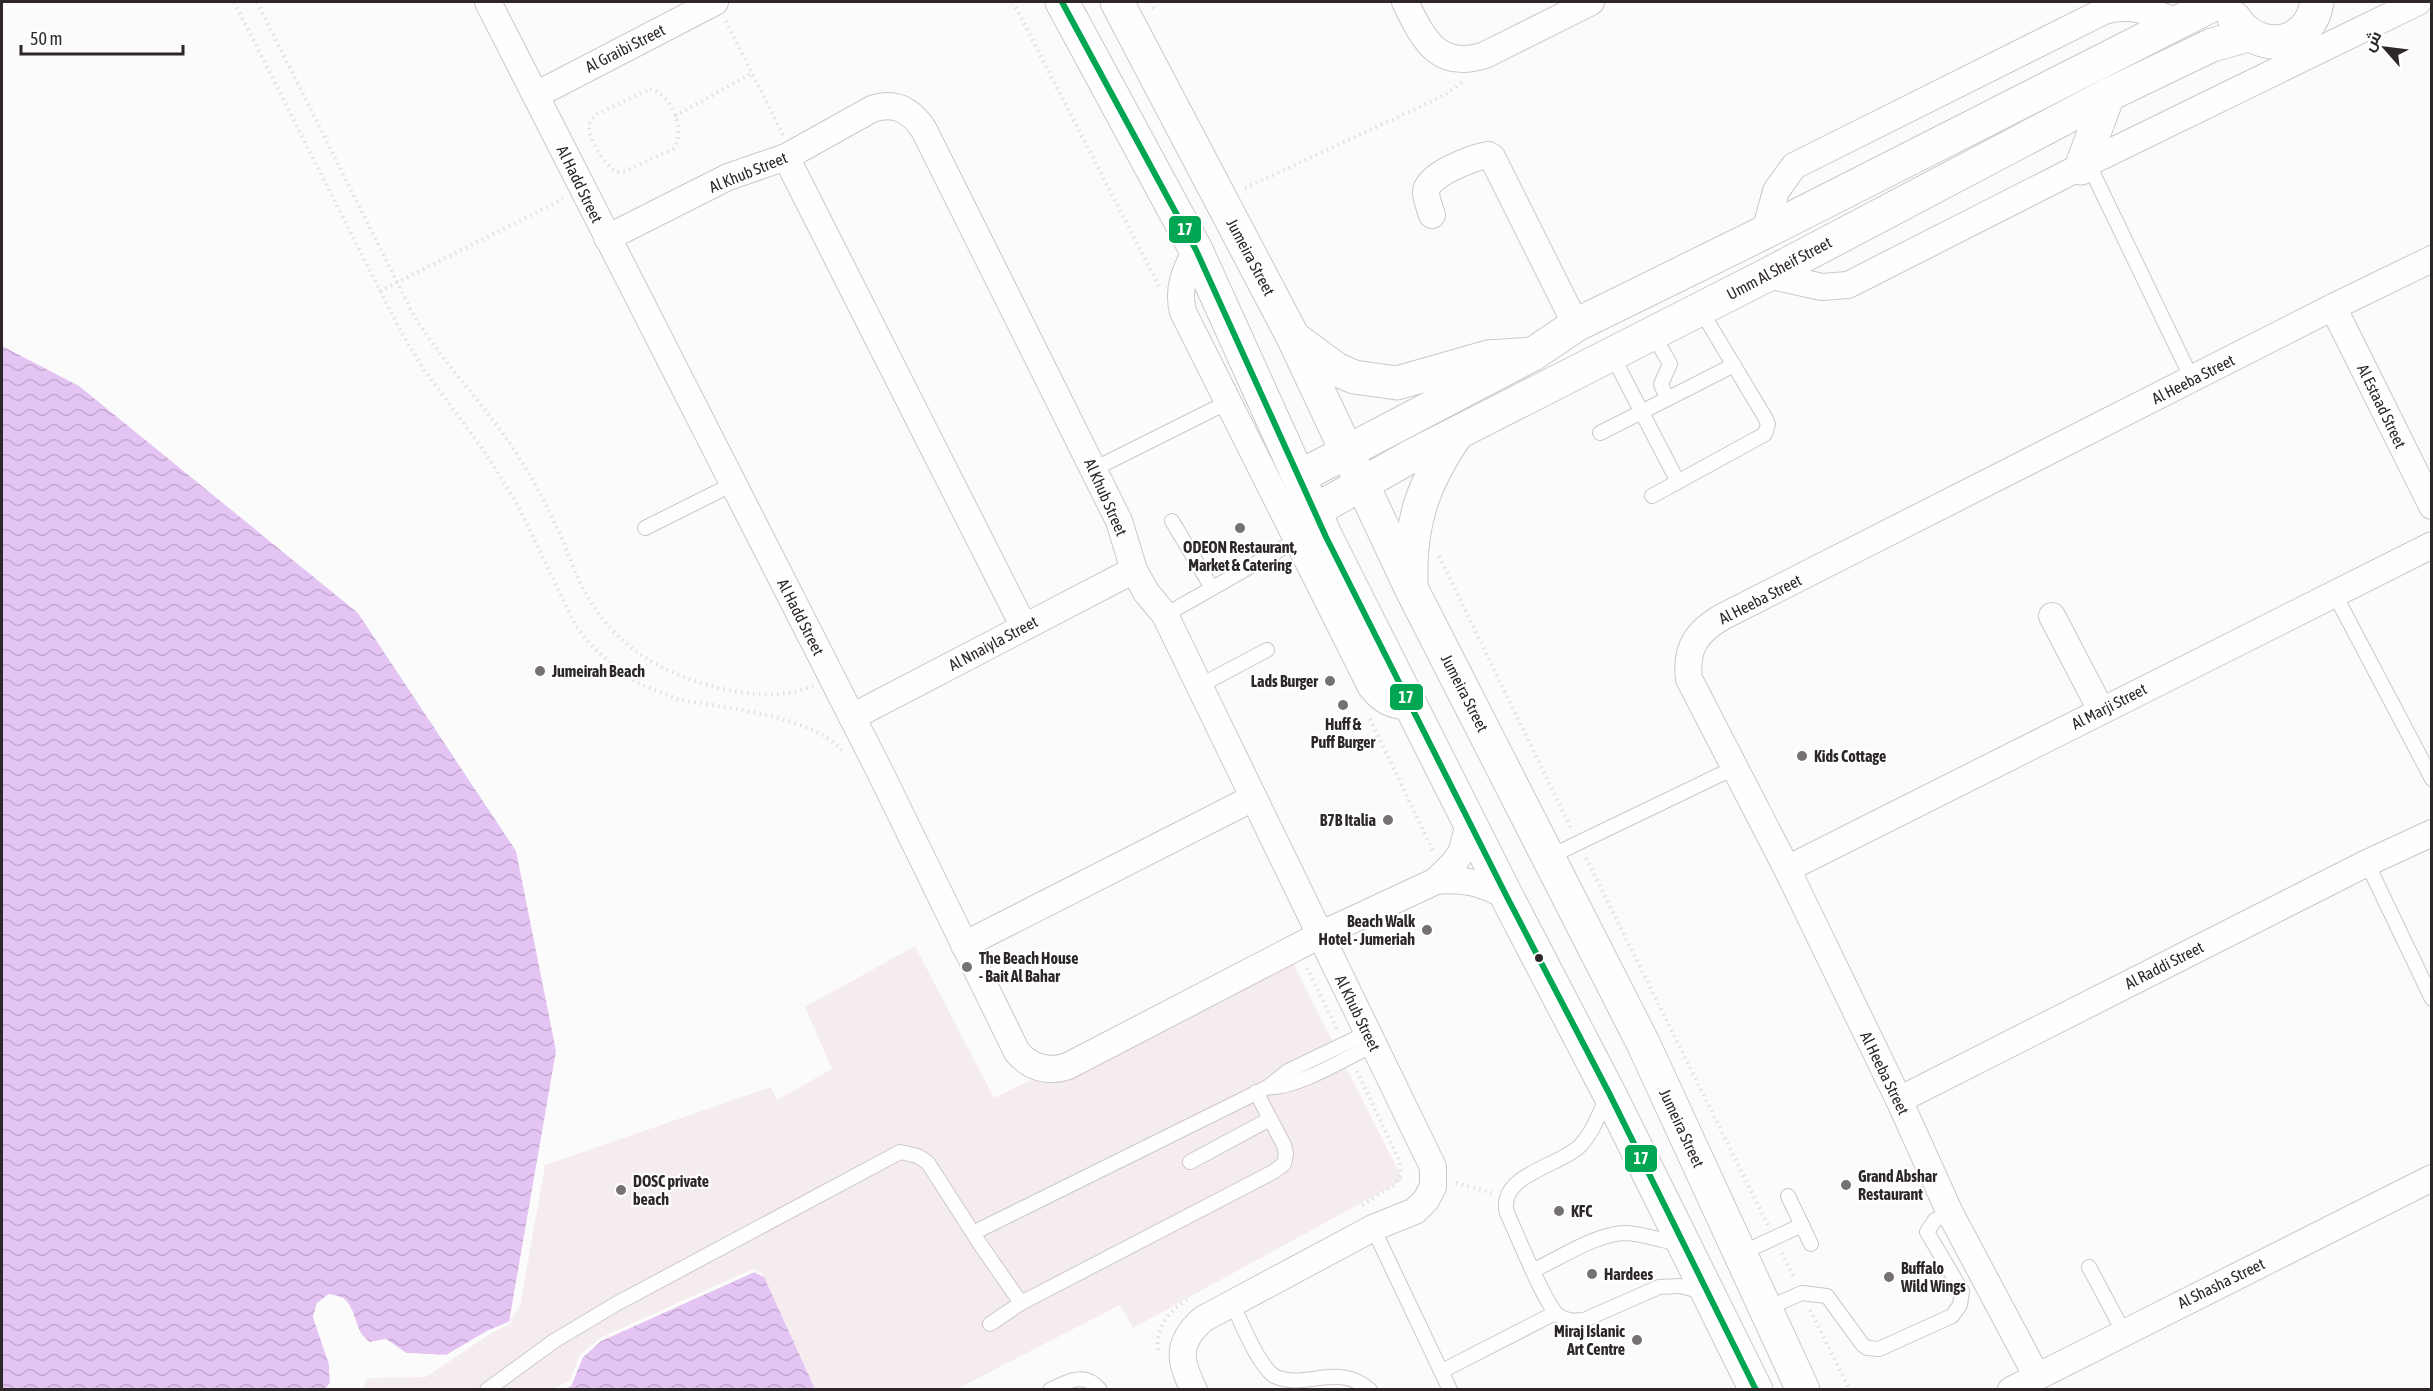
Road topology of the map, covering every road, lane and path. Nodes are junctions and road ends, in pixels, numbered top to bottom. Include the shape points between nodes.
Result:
1 (234, 2) edge
2 (257, 2) edge
3 (488, 2) edge
4 (1062, 2) edge
5 (1117, 2) edge
6 (1150, 2) edge
7 (1405, 2) edge
8 (1591, 2) edge
9 (2218, 2) edge
10 (2230, 2) edge
11 (2418, 2) edge
12 (713, 5) edge
13 (2321, 6) edge
14 (1155, 12) dead end
15 (2179, 22) junction
16 (2248, 35) junction
17 (1485, 55) junction
18 (752, 73) junction
19 (536, 94) junction
20 (2108, 95) junction
21 (675, 116) junction
22 (789, 156) junction
23 (2085, 166) junction
24 (1240, 178) dead end
25 (1245, 188) junction
26 (583, 189) junction
27 (1251, 198) dead end
28 (1432, 215) dead end
29 (1764, 232) junction
30 (607, 238) junction
31 (1196, 250) junction
32 (2432, 259) edge
33 (1767, 275) junction
34 (398, 282) junction
35 (380, 291) junction
36 (2333, 307) junction
37 (1700, 309) junction
38 (1576, 325) junction
39 (1653, 334) junction
40 (1293, 337) junction
41 (1533, 354) junction
42 (1612, 355) junction
43 (1734, 365) junction
44 (2192, 379) junction
45 (1667, 399) junction
46 (1228, 402) junction
47 (1642, 413) junction
48 (1600, 433) dead end
49 (1456, 435) junction
50 (1347, 450) junction
51 (1094, 469) junction
52 (1299, 477) junction
53 (1678, 482) junction
54 (1363, 483) junction
55 (733, 484) junction
56 (1652, 496) dead end
57 (2432, 506) edge
58 (1314, 511) junction
59 (1172, 521) dead end
60 (645, 528) dead end
61 (1297, 540) junction
62 (2432, 545) edge
63 (1437, 547) dead end
64 (1134, 570) junction
65 (1212, 588) junction
66 (1411, 588) junction
67 (2334, 592) junction
68 (1165, 615) junction
69 (2052, 616) dead end
70 (1024, 627) junction
71 (1267, 650) dead end
72 (832, 678) junction
73 (1199, 686) junction
74 (1411, 706) junction
75 (2101, 710) junction
76 (852, 717) junction
77 (846, 754) dead end
78 (1734, 768) junction
79 (2432, 779) edge
80 (1253, 798) junction
81 (1469, 822) junction
82 (2432, 833) edge
83 (1579, 844) junction
84 (1549, 857) junction
85 (2367, 863) junction
86 (1787, 869) junction
87 (1436, 881) junction
88 (1507, 897) junction
89 (1320, 935) junction
90 (964, 945) junction
91 (1297, 947) junction
92 (2432, 999) edge
93 (1370, 1039) junction
94 (1347, 1050) junction
95 (1262, 1090) junction
96 (1609, 1092) junction
97 (1899, 1100) junction
98 (1270, 1119) junction
99 (1190, 1162) dead end
100 (2432, 1178) edge
101 (1434, 1182) junction
102 (1788, 1196) dead end
103 (1506, 1197) junction
104 (1950, 1213) junction
105 (1366, 1217) junction
106 (1802, 1225) junction
107 (973, 1233) junction
108 (1774, 1238) junction
109 (1811, 1244) dead end
110 (1685, 1246) junction
111 (1740, 1254) junction
112 (2089, 1267) dead end
113 (1534, 1270) junction
114 (1708, 1293) junction
115 (1802, 1293) junction
116 (1197, 1294) dead end
117 (1021, 1303) junction
118 (1232, 1304) junction
119 (1765, 1309) junction
120 (1555, 1313) junction
121 (990, 1324) dead end
122 (2122, 1331) junction
123 (1158, 1358) dead end
124 (1442, 1371) junction
125 (2036, 1375) junction
126 (488, 1389) edge
127 (1050, 1389) edge
128 (1100, 1389) edge
129 (1194, 1389) edge
130 (1370, 1389) edge
131 (1450, 1389) edge
132 (1756, 1389) edge
133 (1803, 1389) edge
134 (1850, 1389) edge
135 (2011, 1389) edge

1 - 35 path
2 - 34 path
3 - 19 street, Al Hadd Street
4 - 31 main road
5 - 40 main road, Jumeira Street
6 - 14 path
7 - 17 street via 1425,39 1441,54 1470,60
8 - 17 street
9 - 15 main road
10 - 16 main road via 2233,18
11 - 23 street
12 - 18 path
12 - 19 street, Al Graibi Street
13 - 16 main road via 2297,35 2285,41 2260,41
15 - 29 main road
15 - 29 street via 2136,7 2104,11 1805,160 1794,166 1776,191
16 - 20 main road, Umm Al Sheif Street via 2212,45
17 - 25 path via 1467,79 1443,96
18 - 21 path
18 - 22 path
19 - 26 street, Al Hadd Street
20 - 23 main road
20 - 33 main road, Umm Al Sheif Street
21 - 21 path via 680,128 673,149 621,172 606,163 588,129 595,115 650,89 660,93
22 - 30 street, Al Khub Street via 728,177
22 - 51 street, Al Khub Street via 881,106 901,108 917,119
22 - 70 street
23 - 33 street via 1848,285 1822,287
23 - 44 lane
24 - 25 path
25 - 27 path
26 - 30 street, Al Hadd Street
26 - 34 path
28 - 38 street via 1426,191 1429,182 1474,158 1492,157
29 - 38 main road
30 - 55 street, Al Hadd Street
31 - 46 street via 1181,285 1182,305
31 - 52 main road
32 - 36 street, Al Heeba Street
33 - 37 main road, Umm Al Sheif Street
34 - 35 path
34 - 72 path via 428,337 527,471 597,612 630,647 685,679 738,692 786,693
35 - 77 path via 422,367 502,479 576,626 604,659 658,693 803,725 828,738
36 - 44 street, Al Heeba Street
36 - 57 street, Al Estaad Street
37 - 39 main road, Umm Al Sheif Street
37 - 43 lane
38 - 41 main road
39 - 42 main road, Umm Al Sheif Street
39 - 45 lane via 1670,364 1661,384
40 - 41 main road via 1336,369 1354,377 1398,384 1488,357
40 - 50 main road, Jumeira Street
41 - 50 main road
42 - 47 lane
42 - 49 main road, Umm Al Sheif Street
43 - 45 lane
43 - 53 lane via 1766,419 1767,430
44 - 78 street, Al Heeba Street via 1701,632 1687,662 1689,679
45 - 47 lane
46 - 51 lane
46 - 61 street
47 - 48 lane
47 - 53 lane
49 - 54 main road, Umm Al Sheif Street
49 - 66 main road via 1424,492 1410,556
50 - 52 main road
50 - 54 main road, Jumeira Street
51 - 64 street, Al Khub Street via 1119,521
52 - 58 main road
53 - 56 lane
54 - 58 main road, Umm Al Sheif Street
54 - 66 main road, Jumeira Street
55 - 60 lane
55 - 72 street, Al Hadd Street
58 - 74 main road
59 - 65 lane
61 - 65 lane
61 - 74 street via 1371,687 1388,703
62 - 67 street, Al Marji Street
63 - 83 path
64 - 68 street, Al Khub Street
64 - 70 street, Al Nnaiyla Street
65 - 68 lane
66 - 84 main road, Jumeira Street
67 - 75 street, Al Marji Street
67 - 79 lane
68 - 73 street, Al Khub Street
69 - 75 street
70 - 76 street, Al Nnaiyla Street
71 - 73 lane
72 - 76 street, Al Hadd Street
73 - 80 street, Al Khub Street
74 - 81 main road
75 - 86 street, Al Marji Street
76 - 90 street, Al Hadd Street
78 - 83 lane
78 - 86 street, Al Heeba Street
80 - 89 street, Al Khub Street
80 - 90 street
81 - 87 street via 1462,850
81 - 88 main road
82 - 85 street, Al Raddi Street
83 - 84 lane
83 - 108 path
84 - 111 main road, Jumeira Street via 1643,1043
85 - 92 lane
85 - 97 street, Al Raddi Street
86 - 97 street, Al Heeba Street
87 - 88 street via 1466,880
87 - 89 street, Al Hadd Street
88 - 96 main road
89 - 91 street, Al Hadd Street
89 - 93 street, Al Khub Street
90 - 91 street, Al Hadd Street via 1017,1052 1031,1065 1050,1070 1068,1066
91 - 94 path
93 - 94 lane
93 - 101 street, Al Khub Street via 1433,1167
94 - 95 lane via 1280,1075
94 - 105 path via 1399,1160 1401,1175
95 - 98 lane
95 - 107 lane
96 - 103 lane via 1592,1130 1579,1147 1518,1182
96 - 110 main road
97 - 104 street, Al Heeba Street
98 - 99 lane
98 - 117 lane via 1284,1145 1284,1164
100 - 122 street, Al Shasha Street
101 - 103 path
101 - 105 street via 1426,1200 1415,1210
102 - 106 lane
103 - 113 lane via 1507,1213
104 - 115 lane via 1935,1220 1927,1232 1962,1292 1960,1305 1952,1316 1873,1349 1862,1344 1827,1296
104 - 125 street, Al Heeba Street
105 - 118 street
105 - 124 lane
106 - 108 lane
106 - 109 lane
107 - 117 lane
107 - 126 lane via 928,1163 900,1152 616,1304 554,1341
108 - 111 lane
108 - 115 path
110 - 113 lane via 1640,1235 1608,1235
110 - 114 main road
111 - 119 main road, Jumeira Street
112 - 122 lane
113 - 120 lane
114 - 120 lane via 1669,1285 1648,1290 1584,1320 1574,1322
114 - 132 main road
115 - 119 lane
115 - 134 path
116 - 123 path via 1166,1317 1157,1343
117 - 121 lane
118 - 129 street via 1203,1319 1184,1342 1184,1370
118 - 130 lane via 1263,1364 1274,1376 1304,1386 1343,1377
119 - 133 main road, Jumeira Street
120 - 124 lane
122 - 125 street, Al Shasha Street
124 - 131 lane
125 - 135 street, Al Shasha Street
127 - 128 lane via 1082,1378

